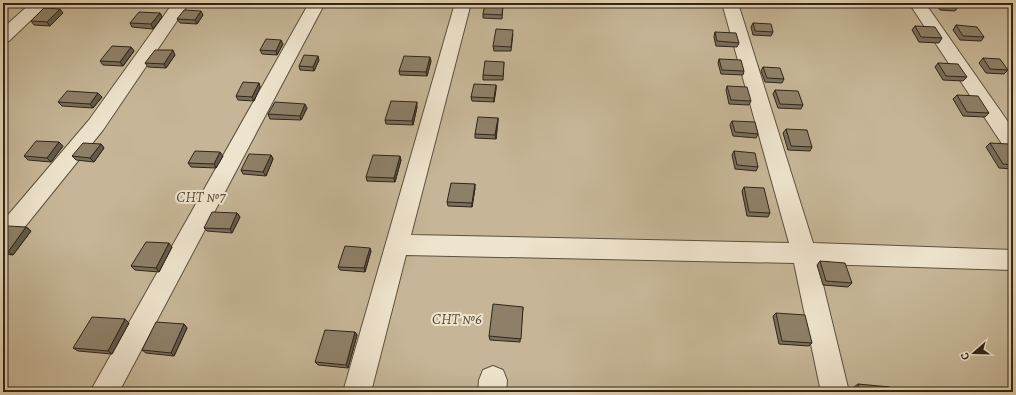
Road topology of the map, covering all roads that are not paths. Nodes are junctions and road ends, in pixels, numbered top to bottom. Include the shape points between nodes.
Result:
1 (41, 3) edge
2 (180, 3) edge
3 (317, 3) edge
4 (463, 3) edge
5 (730, 3) edge
6 (917, 3) edge
7 (3, 37) edge
8 (1013, 145) edge
9 (3, 237) edge
10 (397, 245) junction
11 (804, 252) junction
12 (1013, 260) edge
13 (104, 392) edge
14 (357, 392) edge
15 (835, 392) edge

1 - 7 street
2 - 9 street via 96,125
3 - 13 street
4 - 10 street
5 - 11 street
6 - 8 street
10 - 11 street
10 - 14 street
11 - 12 street
11 - 15 street

